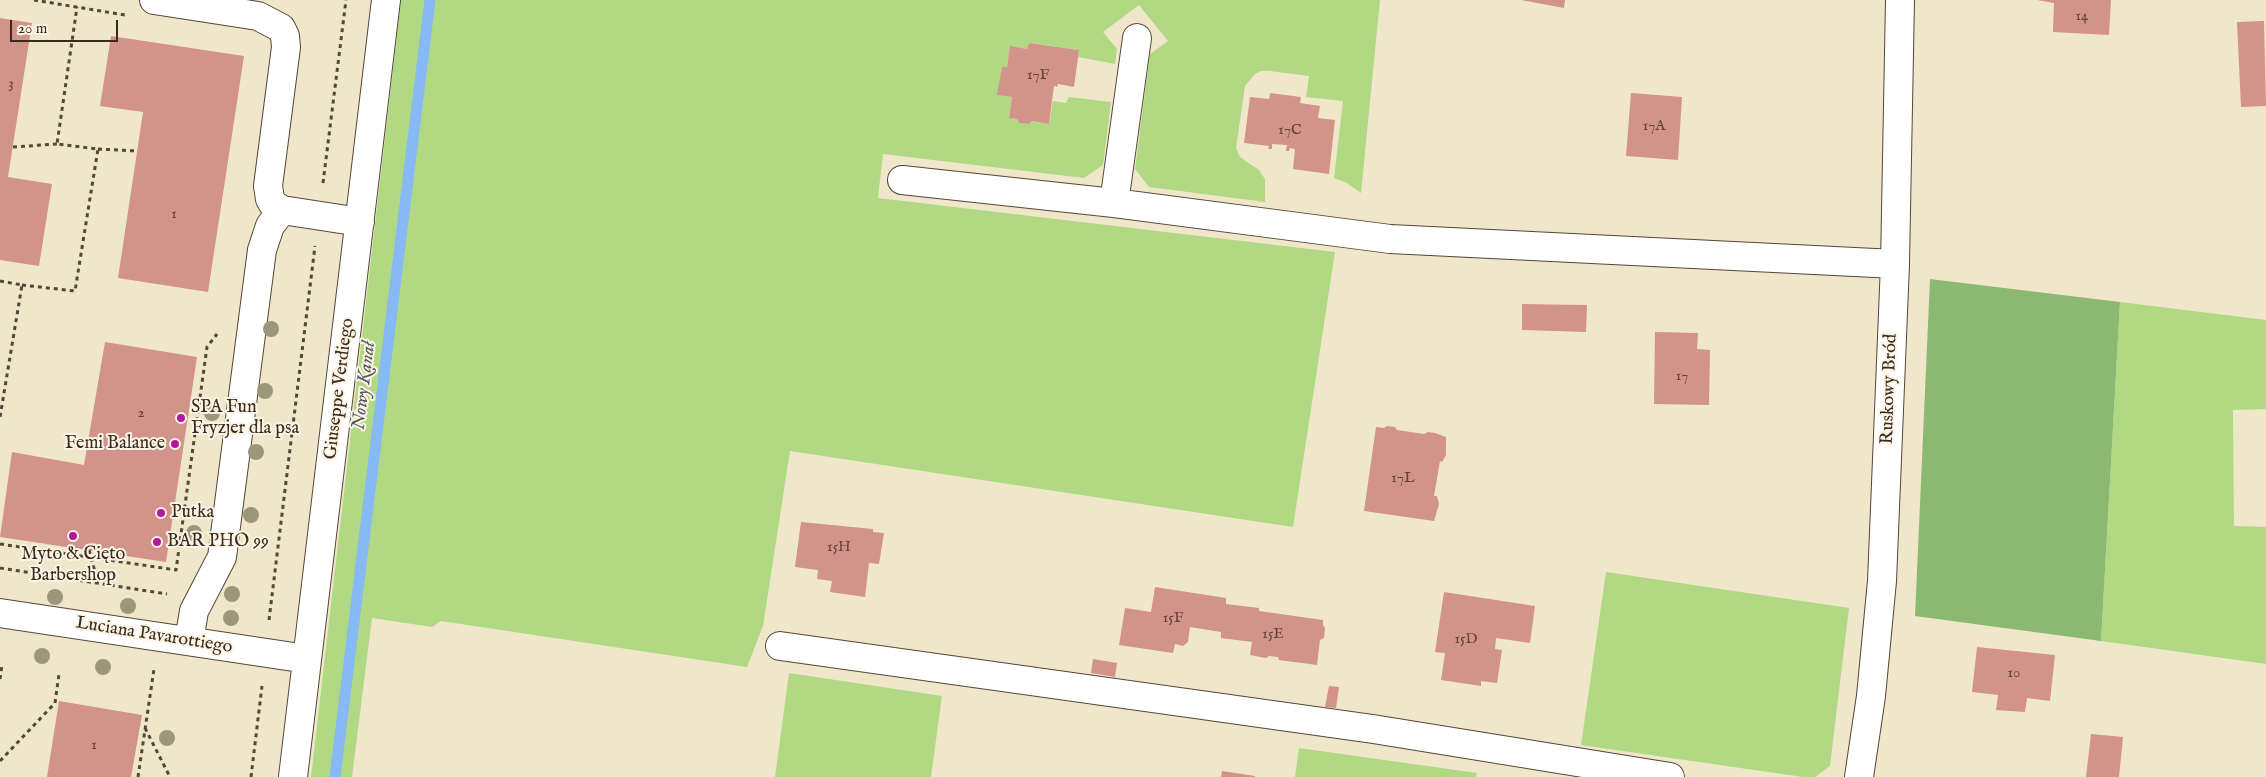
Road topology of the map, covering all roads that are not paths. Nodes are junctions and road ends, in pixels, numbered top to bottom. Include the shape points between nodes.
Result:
1 (386, 0) edge
2 (1900, 0) edge
3 (145, 8) edge
4 (1137, 38) dead end
5 (902, 180) dead end
6 (1114, 203) junction
7 (282, 210) junction
8 (360, 222) junction
9 (1895, 264) junction
10 (0, 612) edge
11 (189, 641) junction
12 (780, 646) dead end
13 (307, 659) junction
14 (293, 777) edge
15 (1670, 777) edge
16 (1858, 777) edge

1 - 8 street, Giuseppe Verdiego
2 - 9 street, Ruskowy Bród
3 - 7 street via 258,16 280,28 286,47 268,186 270,199
4 - 6 street
5 - 6 street
6 - 9 street via 1390,239
7 - 8 street
7 - 11 street via 265,236 222,557 198,599
8 - 13 street, Giuseppe Verdiego
9 - 16 street, Ruskowy Bród via 1882,581 1871,696
10 - 11 street, Luciana Pavarottiego
11 - 13 street, Luciana Pavarottiego
12 - 15 street via 1373,729
13 - 14 street, Giuseppe Verdiego

